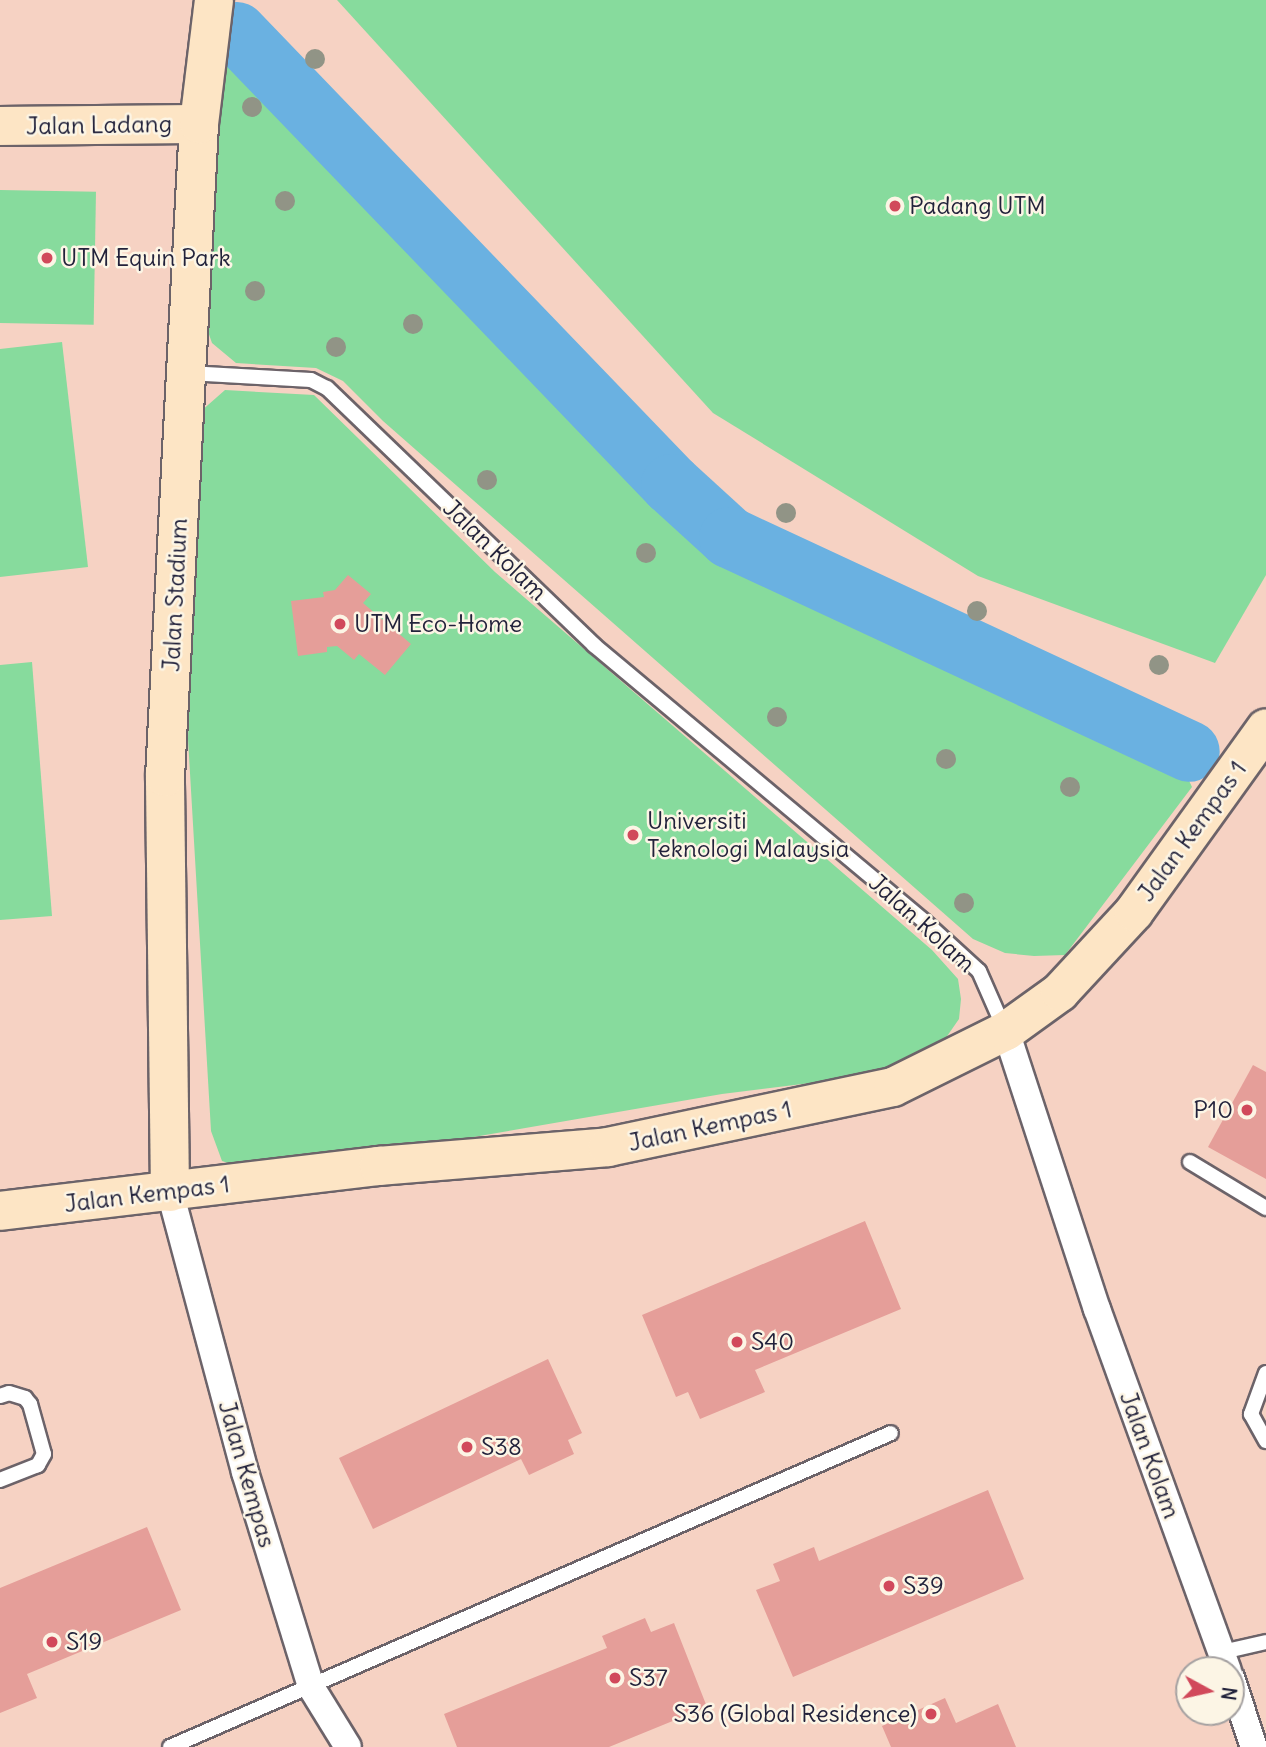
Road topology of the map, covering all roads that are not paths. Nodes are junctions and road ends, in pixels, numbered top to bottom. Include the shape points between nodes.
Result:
1 (214, 0) edge
2 (199, 124) junction
3 (0, 126) edge
4 (186, 373) junction
5 (1266, 728) edge
6 (1006, 1031) junction
7 (1190, 1162) dead end
8 (170, 1192) junction
9 (1266, 1208) edge
10 (0, 1211) edge
11 (1266, 1374) edge
12 (0, 1396) edge
13 (891, 1433) dead end
14 (1266, 1441) edge
15 (0, 1480) edge
16 (1266, 1642) edge
17 (1223, 1656) edge
18 (1236, 1656) edge
19 (312, 1687) junction
20 (1245, 1720) edge
21 (170, 1747) edge
22 (348, 1747) edge
23 (1254, 1747) edge

1 - 2 street, Jalan Stadium
2 - 3 street, Jalan Ladang
2 - 4 street, Jalan Stadium
4 - 6 lane, Jalan Kolam via 311,380 327,388 594,645 979,971
4 - 8 street, Jalan Stadium via 165,777
5 - 6 street, Jalan Kempas 1 via 1133,912 1059,992
6 - 8 street, Jalan Kempas 1 via 893,1087 608,1147 379,1166
6 - 17 street, Jalan Kolam via 1097,1309
7 - 9 lane
8 - 10 street, Jalan Kempas 1
8 - 19 street, Jalan Kempas via 245,1472
11 - 14 lane via 1251,1415
12 - 15 lane via 18,1394 30,1404 44,1454 38,1465
13 - 19 lane
16 - 18 lane
19 - 21 lane
19 - 22 street, Jalan Kempas
20 - 23 street

